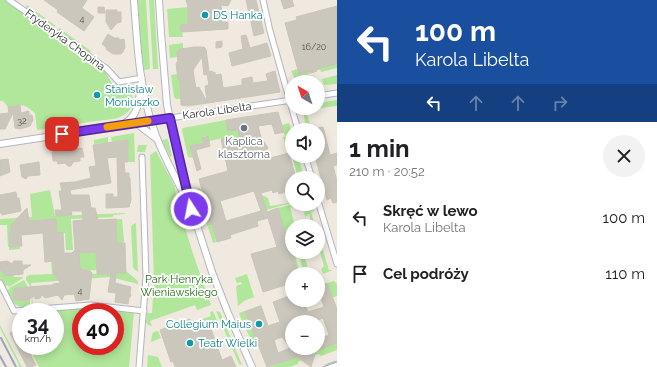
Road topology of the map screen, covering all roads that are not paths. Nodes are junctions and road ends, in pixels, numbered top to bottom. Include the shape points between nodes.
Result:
1 (9, 0) edge
2 (134, 0) edge
3 (159, 0) edge
4 (263, 0) edge
5 (142, 78) junction
6 (285, 79) edge
7 (337, 93) edge
8 (325, 95) edge
9 (285, 101) edge
10 (170, 118) junction
11 (151, 121) junction
12 (136, 123) junction
13 (123, 125) junction
14 (157, 139) junction
15 (0, 144) edge
16 (142, 157) dead end
17 (191, 209) junction
18 (321, 211) edge
19 (337, 264) edge
20 (0, 283) edge
21 (144, 311) junction
22 (337, 364) edge
23 (139, 367) edge
24 (252, 367) edge
25 (328, 367) edge

1 - 5 street, Fryderyka Chopina via 106,68 119,82
2 - 5 street
3 - 10 street
4 - 6 street
5 - 11 street
5 - 13 street via 137,109
7 - 8 street
9 - 10 street, Karola Libelta
10 - 11 street, Karola Libelta
10 - 17 street
11 - 12 street, Karola Libelta
11 - 14 street
12 - 13 street, Karola Libelta
12 - 14 street
13 - 15 street, Karola Libelta
14 - 17 street
16 - 21 street via 146,277
17 - 24 street via 212,272
18 - 19 street
20 - 21 street via 14,311 92,305
21 - 23 street
22 - 25 street

